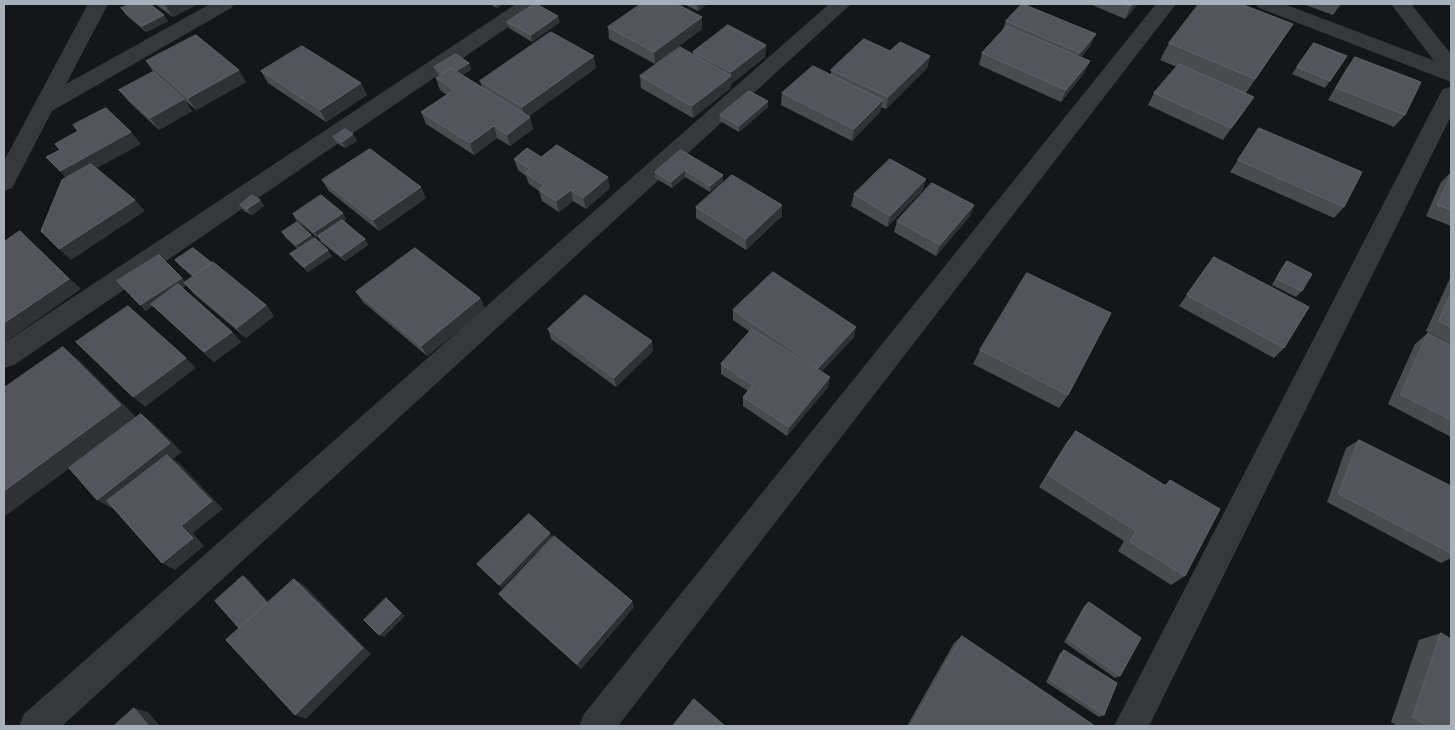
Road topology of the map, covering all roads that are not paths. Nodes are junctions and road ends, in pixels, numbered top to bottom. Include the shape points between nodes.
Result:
1 (98, 4) edge
2 (224, 4) edge
3 (529, 4) edge
4 (841, 4) edge
5 (1166, 4) edge
6 (1266, 4) edge
7 (1401, 4) edge
8 (1451, 68) edge
9 (1451, 75) edge
10 (1451, 94) edge
11 (43, 107) junction
12 (4, 182) edge
13 (4, 356) edge
14 (36, 726) edge
15 (596, 726) edge
16 (1131, 726) edge

1 - 11 street
2 - 11 street
3 - 13 street
4 - 14 street
5 - 15 street
6 - 9 street
7 - 8 street
10 - 16 street
11 - 12 street

